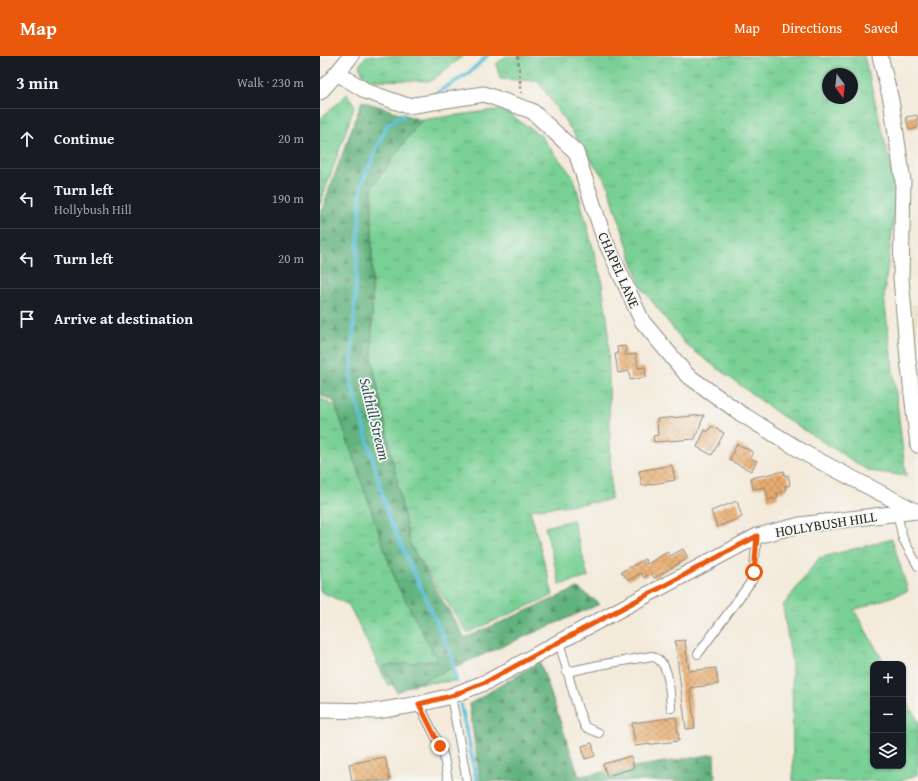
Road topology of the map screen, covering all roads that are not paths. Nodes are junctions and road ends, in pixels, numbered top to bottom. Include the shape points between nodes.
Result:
1 (351, 56) edge
2 (880, 56) edge
3 (337, 73) junction
4 (320, 92) edge
5 (918, 445) edge
6 (916, 511) edge
7 (897, 513) junction
8 (757, 536) junction
9 (918, 566) edge
10 (559, 642) junction
11 (698, 654) dead end
12 (567, 672) junction
13 (451, 696) junction
14 (419, 704) junction
15 (671, 708) dead end
16 (320, 710) edge
17 (599, 733) dead end
18 (448, 781) edge
19 (467, 781) edge

1 - 3 street
2 - 5 street via 892,100 903,181 901,278
3 - 4 street
3 - 6 street, CHAPEL LANE via 368,92 408,106 484,94 532,111 576,152 604,238 642,321 687,374 740,413 808,455
6 - 7 street, HOLLYBUSH HILL
7 - 8 street, HOLLYBUSH HILL via 800,525
7 - 9 lane via 903,539
8 - 10 street, HOLLYBUSH HILL
8 - 11 lane via 753,579
10 - 12 lane
10 - 13 street, HOLLYBUSH HILL via 488,681
12 - 15 lane via 652,656 660,660 664,668
12 - 17 lane via 585,727
13 - 14 street, HOLLYBUSH HILL
13 - 19 lane
14 - 16 street, HOLLYBUSH HILL via 377,711
14 - 18 lane via 440,746

